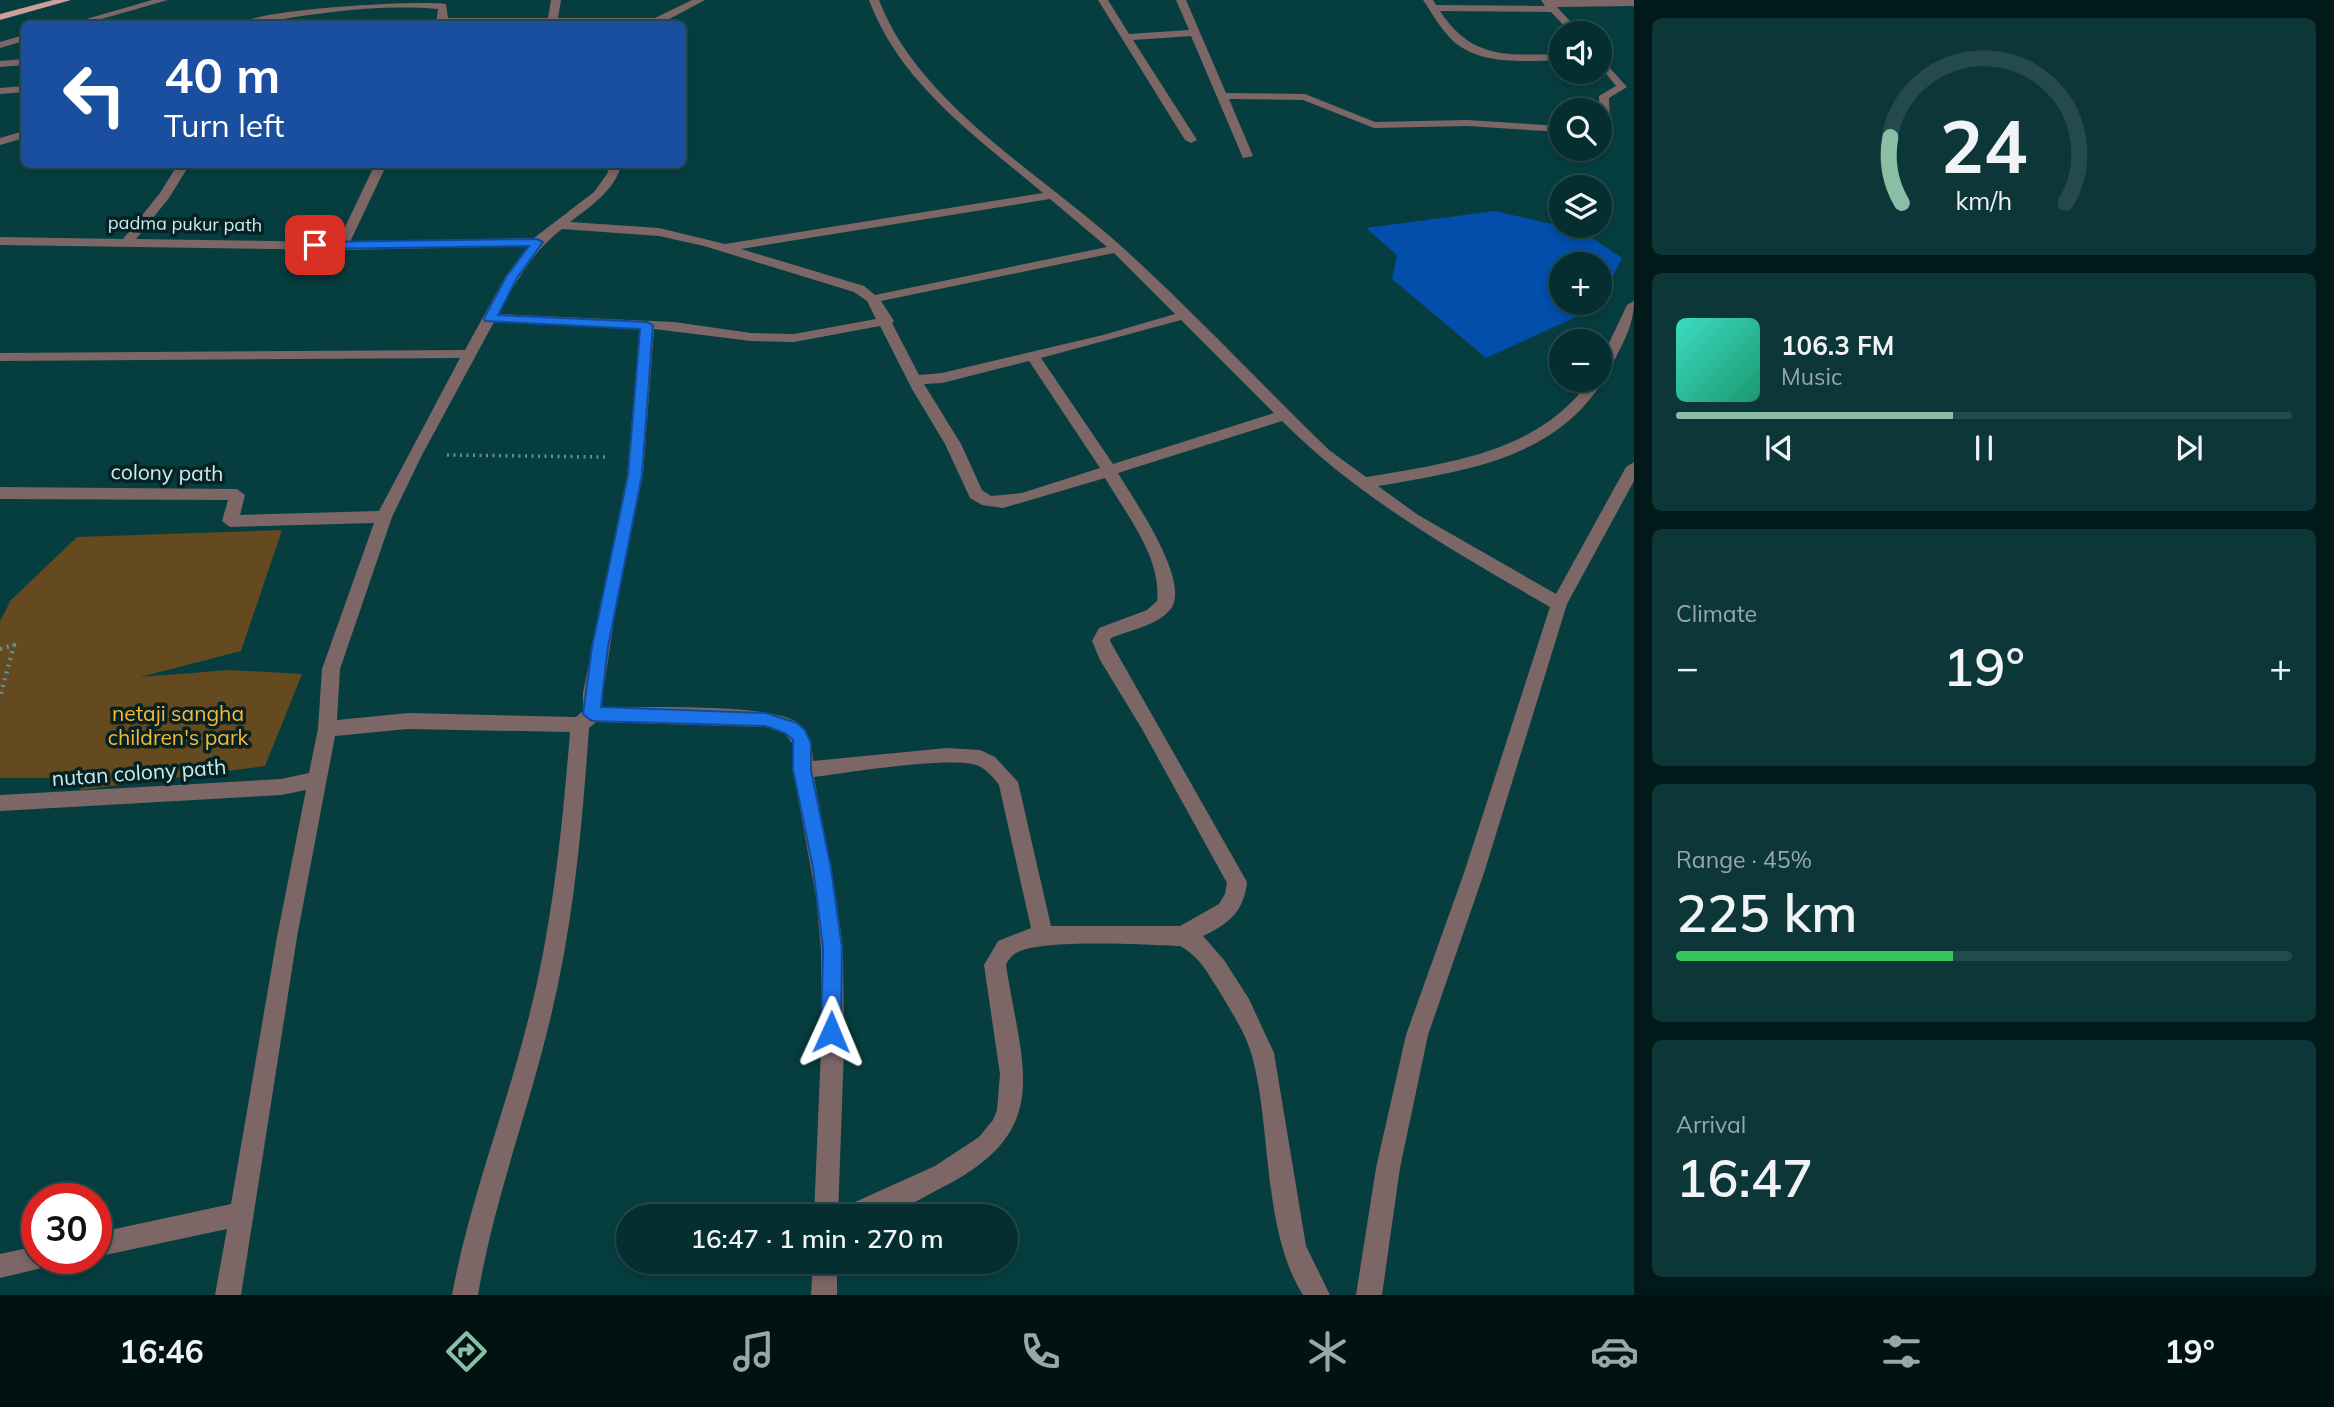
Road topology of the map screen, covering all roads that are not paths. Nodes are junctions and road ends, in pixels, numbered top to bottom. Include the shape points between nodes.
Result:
1 (66, 0) edge
2 (163, 0) edge
3 (556, 0) edge
4 (699, 0) edge
5 (874, 0) edge
6 (1103, 0) edge
7 (1181, 0) edge
8 (367, 3) edge
9 (1634, 3) edge
10 (1430, 4) edge
11 (1550, 4) edge
12 (0, 17) edge
13 (85, 21) edge
14 (258, 21) edge
15 (442, 21) edge
16 (552, 21) edge
17 (659, 21) edge
18 (1565, 21) edge
19 (1195, 33) junction
20 (1124, 37) junction
21 (21, 39) edge
22 (0, 45) edge
23 (1549, 57) edge
24 (21, 62) edge
25 (0, 64) edge
26 (1612, 73) edge
27 (1634, 81) edge
28 (1620, 82) junction
29 (21, 89) edge
30 (0, 91) edge
31 (1222, 96) junction
32 (1604, 98) edge
33 (1549, 128) edge
34 (21, 135) edge
35 (1191, 140) dead end
36 (0, 142) edge
37 (1247, 156) dead end
38 (182, 168) edge
39 (379, 168) edge
40 (615, 168) edge
41 (1054, 195) junction
42 (557, 225) junction
43 (0, 240) edge
44 (537, 242) junction
45 (126, 243) junction
46 (342, 246) junction
47 (726, 248) junction
48 (1117, 248) junction
49 (873, 299) junction
50 (1634, 305) edge
51 (1182, 316) junction
52 (490, 318) junction
53 (887, 321) junction
54 (647, 325) junction
55 (1612, 349) edge
56 (470, 354) junction
57 (1032, 356) junction
58 (0, 358) edge
59 (915, 380) junction
60 (1587, 392) edge
61 (1285, 415) junction
62 (1634, 467) edge
63 (1108, 468) junction
64 (1362, 483) junction
65 (0, 493) edge
66 (384, 517) junction
67 (1559, 604) junction
68 (586, 719) junction
69 (327, 729) junction
70 (802, 770) junction
71 (317, 780) junction
72 (0, 803) edge
73 (1182, 936) junction
74 (1043, 937) junction
75 (826, 1204) edge
76 (878, 1204) edge
77 (241, 1214) junction
78 (112, 1242) edge
79 (21, 1261) edge
80 (0, 1266) edge
81 (825, 1274) edge
82 (228, 1295) edge
83 (464, 1295) edge
84 (824, 1295) edge
85 (1317, 1295) edge
86 (1369, 1295) edge

1 - 12 highway
2 - 13 street
3 - 16 street
4 - 17 street
5 - 41 street via 909,65 954,112
6 - 20 street
7 - 19 street
8 - 14 street
8 - 15 street via 443,6
9 - 11 street
10 - 11 street
10 - 23 street via 1456,39 1468,47 1504,56
11 - 18 street
19 - 20 street
19 - 31 street
20 - 35 street
21 - 22 street
24 - 25 street
26 - 28 street
27 - 28 street
28 - 32 street via 1619,90
29 - 30 street
31 - 33 street via 1305,97 1374,125 1467,123
31 - 37 street
34 - 36 street
38 - 45 street
39 - 46 street
40 - 42 street via 597,195
41 - 47 street
41 - 48 street
42 - 44 street
42 - 47 street via 659,232
43 - 45 street, padma pukur path
44 - 46 street, padma pukur path
44 - 52 street
45 - 46 street, padma pukur path
47 - 49 street via 859,289
48 - 49 street
48 - 51 street
49 - 53 street
50 - 55 street
51 - 57 street
51 - 61 street
52 - 54 street
52 - 56 street
53 - 54 street via 794,338
53 - 59 street
54 - 68 street via 637,459
56 - 58 street
56 - 66 street
57 - 59 street
57 - 63 street
59 - 63 street via 953,443 976,494 988,501 1023,498
60 - 64 street via 1572,413 1511,450 1472,464
61 - 63 street
61 - 64 street
62 - 67 street
63 - 73 street via 1161,562 1167,587 1166,604 1153,615 1115,627 1101,641 1237,882 1237,899 1228,912
64 - 67 street via 1412,519
65 - 66 street, colony path via 237,495 230,521
66 - 69 street via 331,669
67 - 86 street via 1417,1035 1388,1168
68 - 69 street via 408,721
68 - 70 street via 778,722 791,728 803,743
68 - 83 street via 573,824 537,1029 490,1176
69 - 71 street
70 - 74 street via 942,757 978,757 997,767 1008,782
70 - 75 street via 832,948
71 - 72 street, nutan colony path via 281,787
71 - 77 street
73 - 74 street
73 - 85 street via 1200,945 1216,967 1262,1053 1294,1246
74 - 76 street via 1000,951 995,965 1010,1075 1009,1111 1000,1134 969,1161
77 - 78 street
77 - 82 street
79 - 80 street
81 - 84 street

